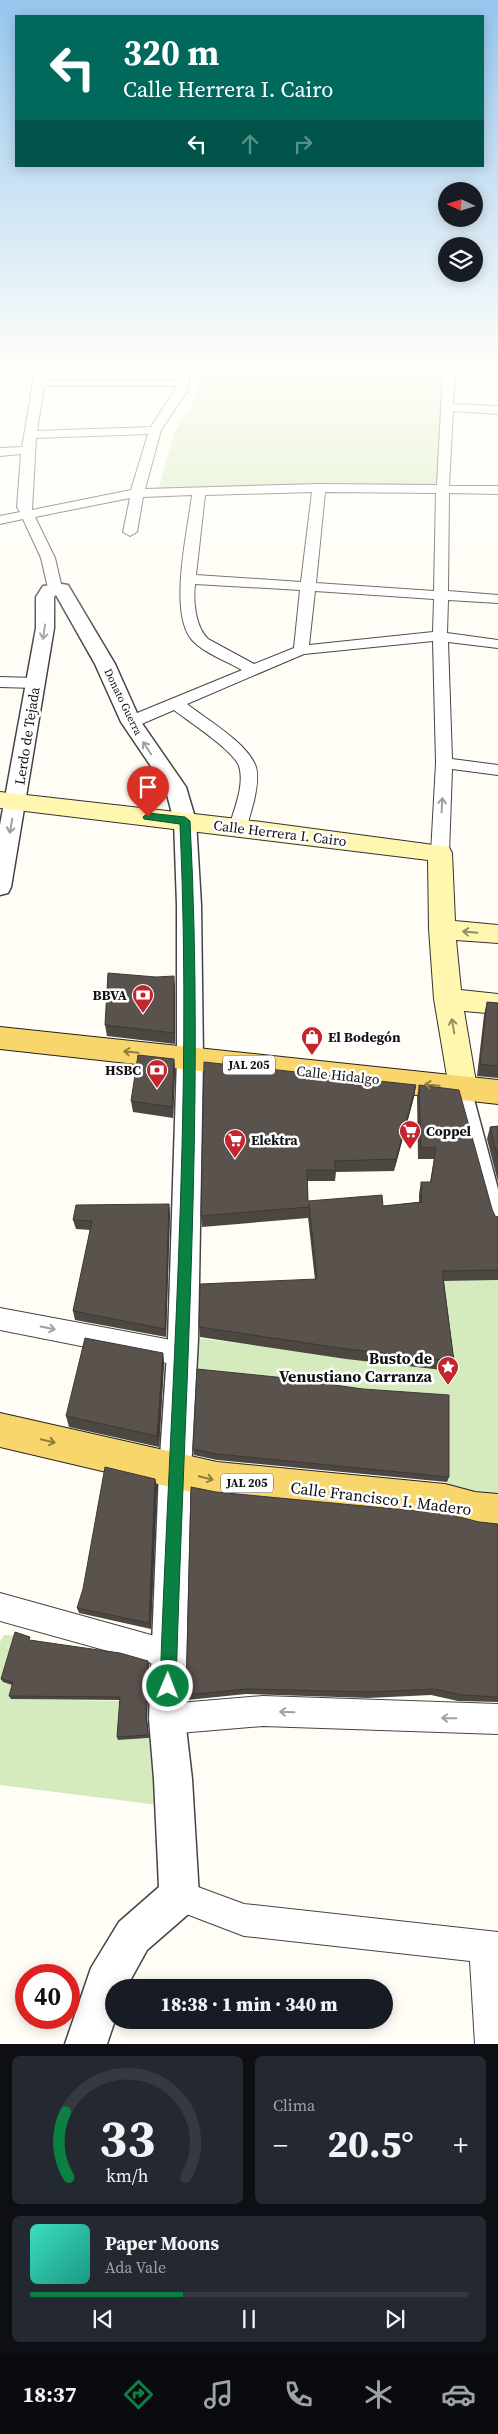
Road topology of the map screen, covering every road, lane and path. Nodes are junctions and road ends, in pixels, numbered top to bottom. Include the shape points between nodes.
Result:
1 (27, 465) edge
2 (144, 465) edge
3 (444, 465) edge
4 (319, 488) junction
5 (443, 488) junction
6 (498, 490) edge
7 (199, 493) junction
8 (136, 494) junction
9 (0, 506) edge
10 (26, 511) junction
11 (0, 520) edge
12 (130, 532) dead end
13 (190, 579) junction
14 (310, 586) junction
15 (55, 588) junction
16 (441, 595) junction
17 (498, 599) edge
18 (440, 636) junction
19 (498, 644) edge
20 (301, 650) junction
21 (252, 669) junction
22 (0, 682) edge
23 (35, 683) junction
24 (177, 704) junction
25 (131, 722) junction
26 (444, 762) junction
27 (498, 770) edge
28 (8, 801) edge
29 (185, 821) junction
30 (238, 827) junction
31 (440, 854) junction
32 (0, 888) edge
33 (442, 929) junction
34 (498, 934) edge
35 (448, 999) junction
36 (498, 1004) edge
37 (0, 1038) edge
38 (190, 1058) junction
39 (463, 1088) junction
40 (498, 1092) edge
41 (498, 1220) edge
42 (0, 1319) edge
43 (182, 1354) junction
44 (0, 1430) edge
45 (175, 1471) junction
46 (498, 1512) edge
47 (0, 1608) edge
48 (169, 1654) junction
49 (167, 1719) junction
50 (498, 1719) edge
51 (179, 1896) junction
52 (491, 1947) edge
53 (86, 2044) edge
54 (492, 2044) edge

1 - 10 street
2 - 8 street
3 - 5 street
4 - 5 street
4 - 7 street
4 - 14 street
5 - 6 street
5 - 16 street
7 - 8 street
7 - 13 street
8 - 10 street
8 - 12 street
9 - 10 street
10 - 11 street
10 - 15 street via 48,558
13 - 14 street
13 - 21 street via 188,612 197,636
14 - 16 street
14 - 20 street
15 -> 23 street, Lerdo de Tejada via 49,590 45,597 45,628
15 - 25 street, Donato Guerra via 65,592 72,610 105,664
16 - 17 street
16 - 18 street
18 - 19 street
18 - 20 street
18 - 26 street
20 - 21 street
21 - 24 street
22 - 23 street
23 - 28 street, Lerdo de Tejada
24 - 25 street
24 - 30 street via 238,753 247,765 248,780
29 -> 25 street, Donato Guerra via 175,788
26 - 27 street
31 -> 26 street
28 - 29 main road, Calle Herrera I. Cairo
28 -> 32 street, Lerdo de Tejada
29 - 30 main road, Calle Herrera I. Cairo
29 - 38 street, Donato Guerra
30 - 31 main road, Calle Herrera I. Cairo
31 - 33 main road
34 -> 33 main road
33 - 35 main road
35 - 36 main road
39 -> 35 main road
38 -> 37 main road, Calle Hidalgo / JAL 205
39 -> 38 main road, Calle Hidalgo / JAL 205
38 - 43 street, Donato Guerra
39 - 40 main road, Calle Hidalgo / JAL 205
39 - 41 street
42 -> 43 street
43 - 45 street, Donato Guerra
44 -> 45 main road, Calle Francisco I. Madero / JAL 205
45 -> 46 main road, Calle Francisco I. Madero / JAL 205 via 217,1480 445,1502
45 - 48 street, Donato Guerra
47 - 48 street
48 - 49 street, Donato Guerra
50 -> 49 street via 263,1711
49 - 51 street, Donato Guerra
51 - 52 street via 244,1920
51 - 53 street via 132,1936 106,1982
52 - 54 street

